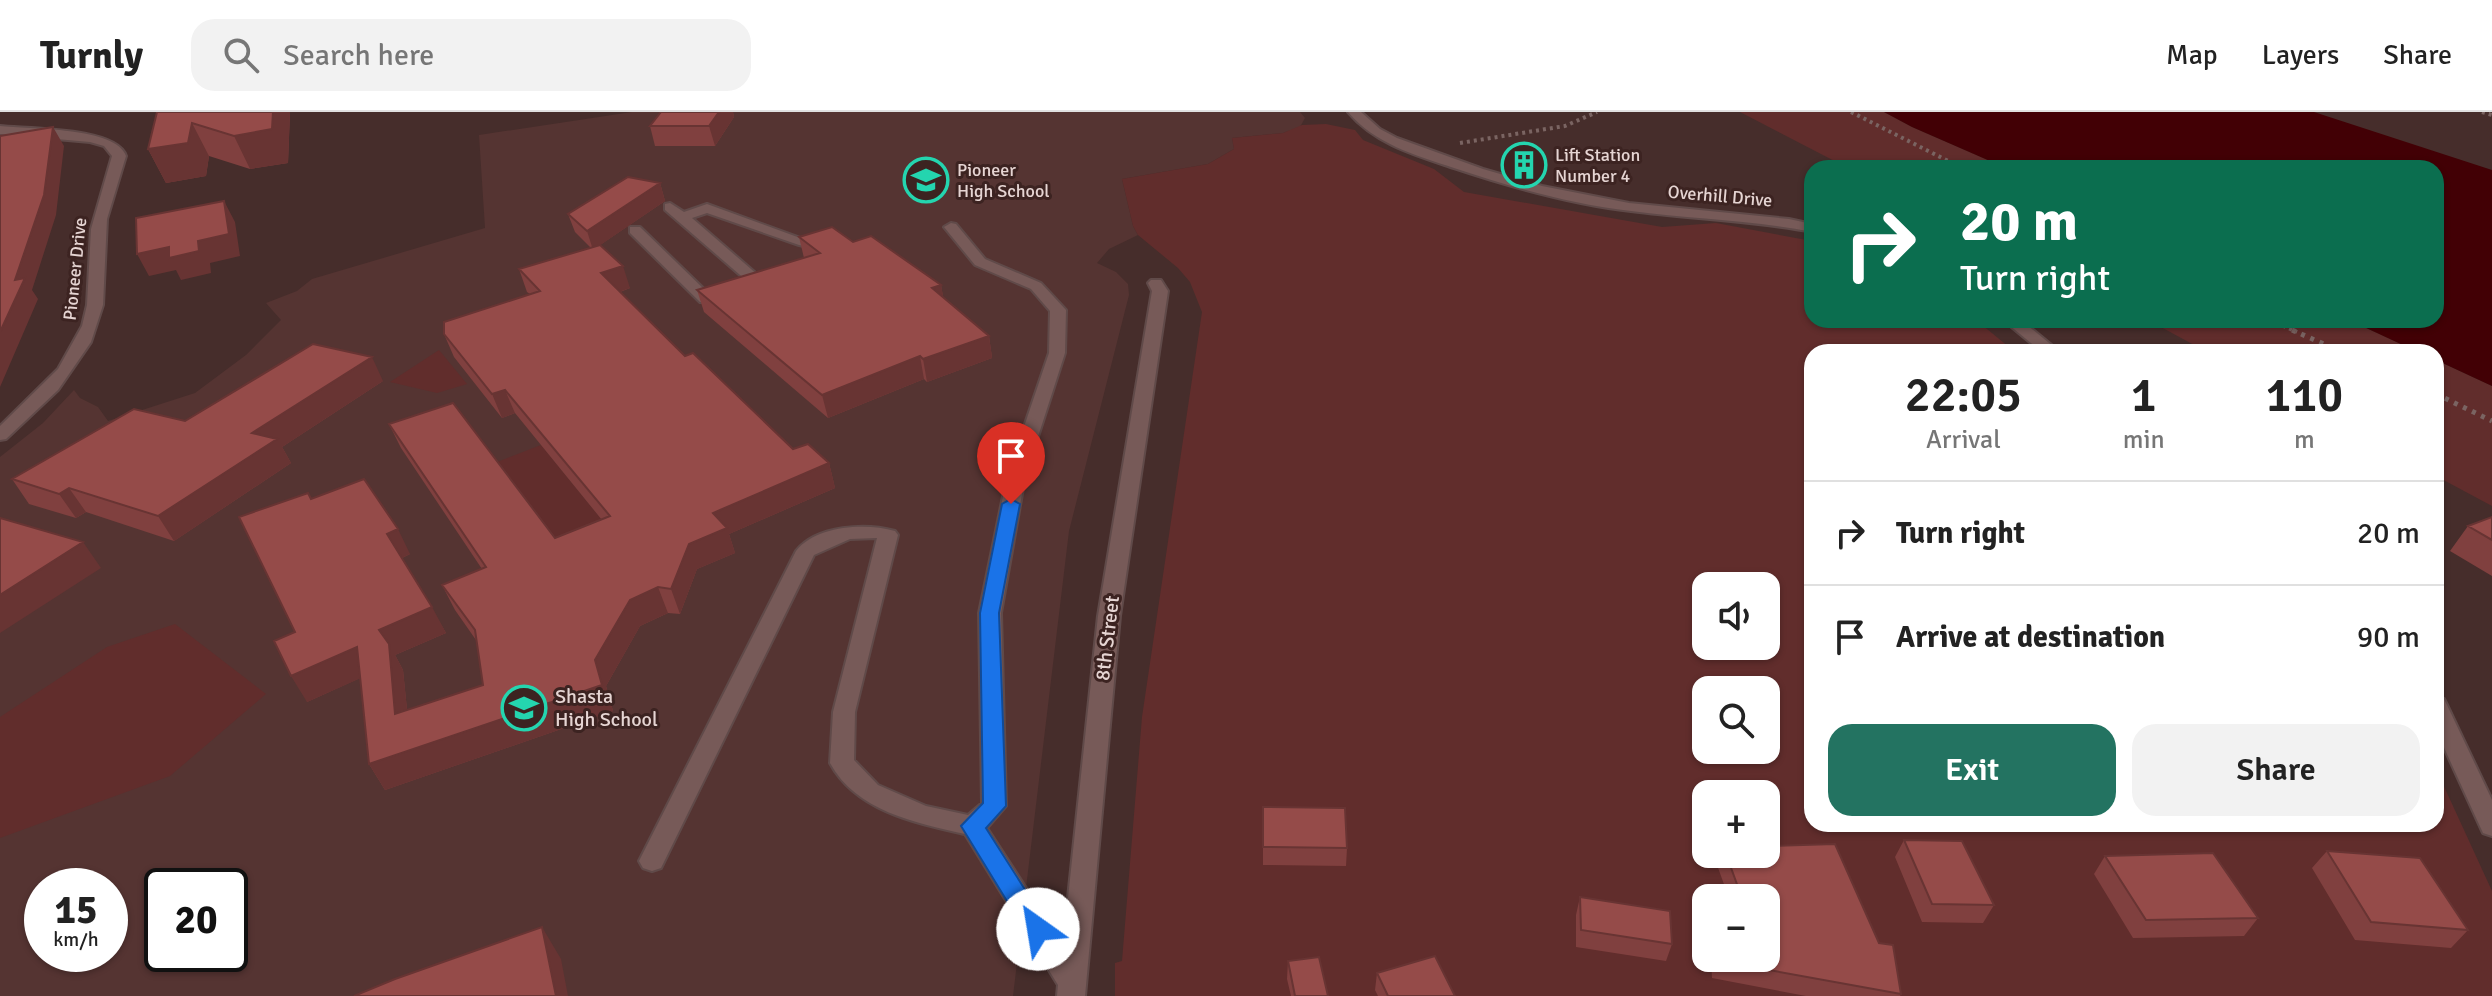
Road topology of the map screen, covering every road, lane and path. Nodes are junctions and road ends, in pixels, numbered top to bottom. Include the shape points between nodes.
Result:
1 (1354, 112) edge
2 (1597, 112) edge
3 (1851, 112) edge
4 (2482, 112) edge
5 (2492, 115) edge
6 (0, 130) edge
7 (1429, 155) junction
8 (1946, 160) edge
9 (951, 227) dead end
10 (1804, 227) edge
11 (635, 230) dead end
12 (804, 242) edge
13 (1156, 283) dead end
14 (2021, 328) edge
15 (2288, 328) edge
16 (2042, 344) edge
17 (2324, 344) edge
18 (2444, 398) edge
19 (2492, 421) edge
20 (7, 423) edge
21 (0, 435) edge
22 (2444, 722) edge
23 (973, 826) junction
24 (2492, 826) edge
25 (652, 861) dead end
26 (1071, 988) edge

1 - 7 street, Overhill Drive via 1376,132
2 - 7 path via 1553,129 1481,136
3 - 8 path
4 - 5 path
6 - 20 street, Pioneer Drive via 102,140 119,156 101,217 85,340 55,383
7 - 10 street, Overhill Drive via 1603,203
9 - 23 street via 980,262 1036,286 1058,310 1057,353 1016,477 990,613 994,806
11 - 12 street via 705,299 758,282 676,212 707,208
13 - 26 street, 8th Street via 1160,291 1109,616
14 - 16 street
15 - 17 path
18 - 19 path
20 - 21 street, Pioneer Drive
22 - 24 street
23 - 25 street via 922,815 869,792 842,763 844,712 888,535 869,528 806,551
23 - 26 street

